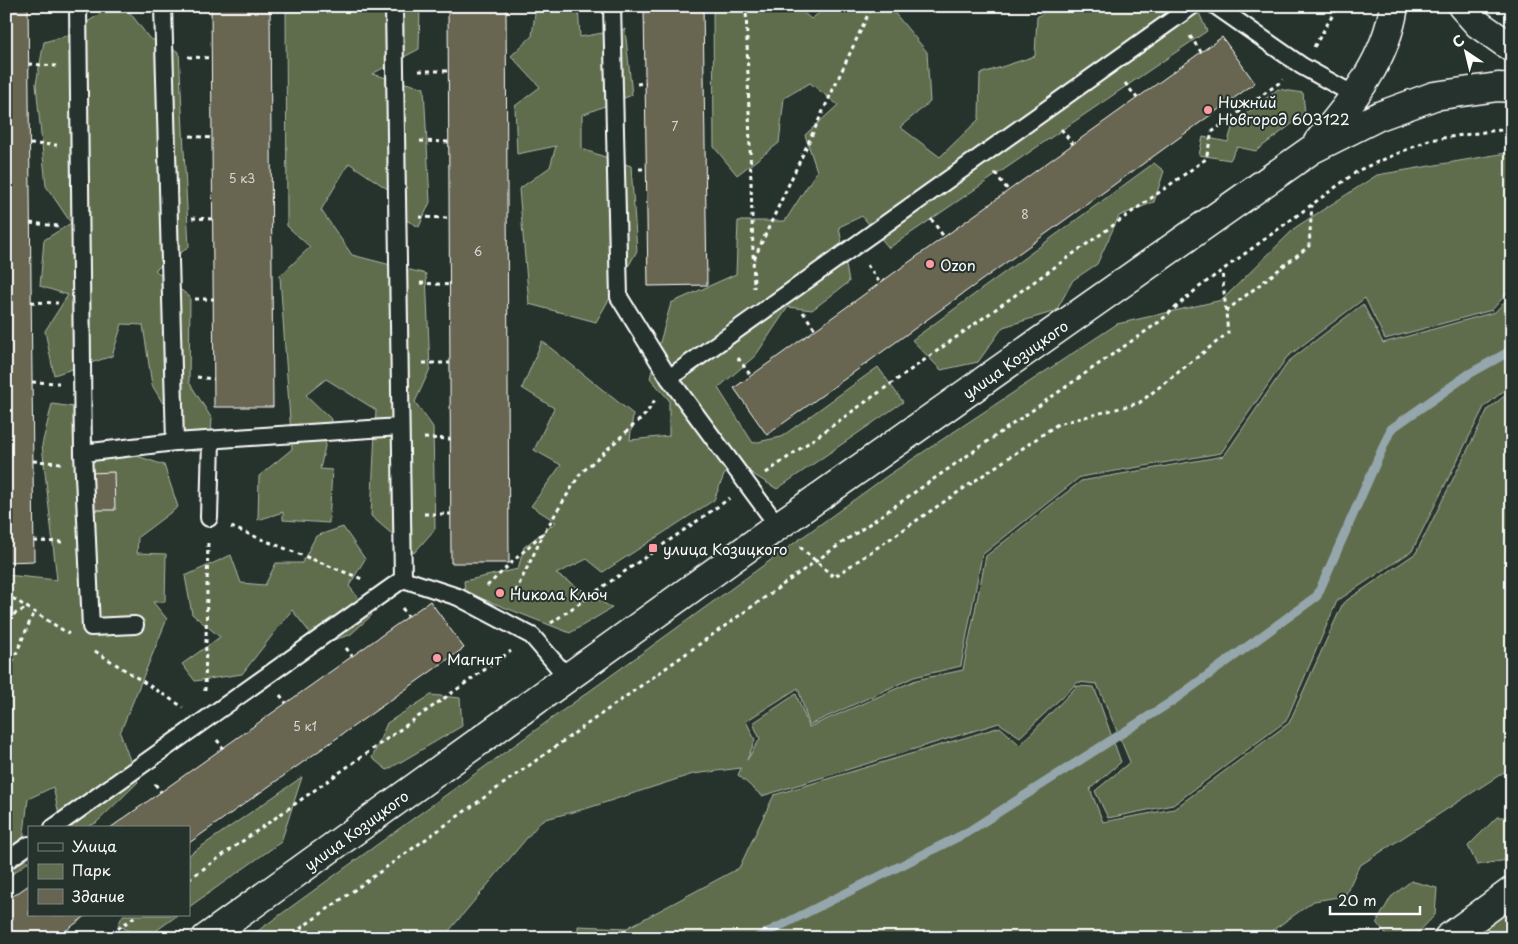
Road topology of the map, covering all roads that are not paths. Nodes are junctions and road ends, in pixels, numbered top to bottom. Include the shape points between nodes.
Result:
1 (78, 6) edge
2 (163, 6) edge
3 (394, 6) edge
4 (612, 6) edge
5 (1192, 6) edge
6 (1216, 6) edge
7 (1394, 6) edge
8 (1462, 6) edge
9 (1512, 48) edge
10 (1512, 88) edge
11 (1356, 96) junction
12 (1311, 150) junction
13 (668, 378) junction
14 (400, 427) junction
15 (211, 440) junction
16 (175, 442) junction
17 (83, 453) junction
18 (208, 518) road end
19 (778, 526) junction
20 (403, 579) junction
21 (135, 625) dead end
22 (568, 676) junction
23 (56, 826) edge
24 (28, 846) edge
25 (6, 861) edge
26 (1512, 891) edge
27 (206, 938) edge
28 (1448, 938) edge

1 - 17 lane
2 - 16 lane
3 - 14 lane
4 - 13 lane via 620,297
5 - 13 lane
6 - 11 lane via 1302,66
7 - 11 street via 1380,56
8 - 9 street via 1478,24
10 - 12 street, улица Козицкого via 1434,96 1378,116
11 - 12 street
12 - 19 street, улица Козицкого
13 - 19 lane
14 - 15 lane
14 - 20 lane
15 - 16 lane
15 - 18 lane
16 - 17 lane
17 - 21 lane via 91,627
19 - 22 street, улица Козицкого
20 - 22 lane via 458,598 532,636
20 - 23 lane
22 - 27 street, улица Козицкого
24 - 25 lane
26 - 28 street

